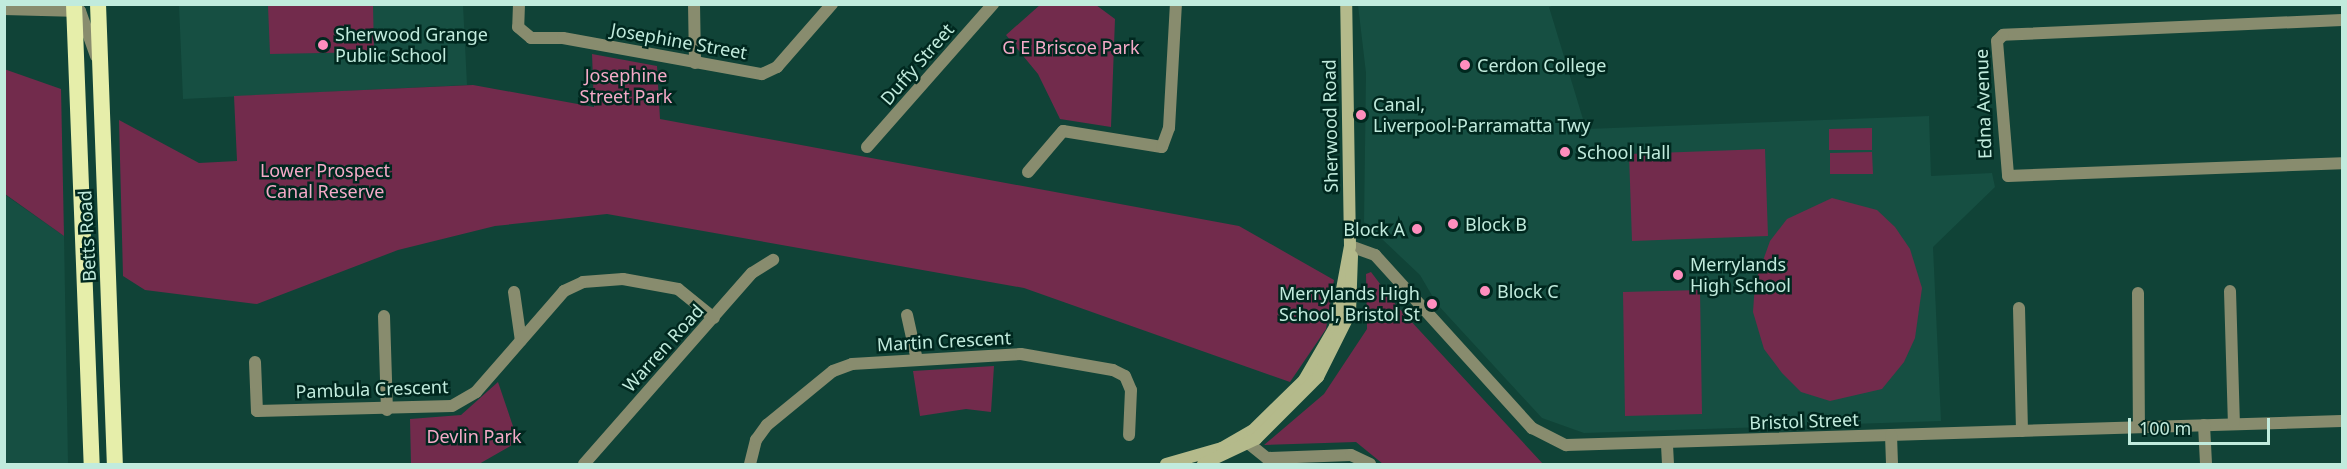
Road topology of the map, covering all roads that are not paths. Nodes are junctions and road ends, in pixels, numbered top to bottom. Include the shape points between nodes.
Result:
1 (98, 4) edge
2 (519, 4) edge
3 (694, 4) edge
4 (832, 4) edge
5 (993, 4) edge
6 (1176, 4) edge
7 (1346, 4) edge
8 (77, 6) edge
9 (4, 9) edge
10 (2343, 20) edge
11 (100, 63) junction
12 (695, 63) junction
13 (867, 147) dead end
14 (2343, 163) edge
15 (1028, 172) dead end
16 (1350, 246) junction
17 (772, 260) dead end
18 (2230, 291) dead end
19 (514, 292) dead end
20 (2138, 292) dead end
21 (2019, 308) dead end
22 (907, 315) dead end
23 (384, 316) dead end
24 (714, 318) junction
25 (521, 341) junction
26 (917, 360) junction
27 (255, 363) dead end
28 (387, 410) junction
29 (2343, 421) edge
30 (2234, 424) junction
31 (2204, 425) junction
32 (2139, 428) junction
33 (2022, 431) junction
34 (1129, 435) dead end
35 (1891, 435) junction
36 (1245, 441) junction
37 (1667, 445) junction
38 (1168, 464) edge
39 (92, 465) edge
40 (115, 465) edge
41 (584, 465) edge
42 (750, 465) edge
43 (1203, 465) edge
44 (1370, 465) edge
45 (1668, 465) edge
46 (1892, 465) edge
47 (2206, 465) edge

1 - 11 highway, Betts Road
2 - 12 street, Josephine Street via 518,27 528,37
3 - 12 street
4 - 12 street, Josephine Street via 771,72
5 - 13 street, Duffy Street
6 - 15 street via 1168,128 1162,147 1063,131
7 - 16 main road, Sherwood Road
8 - 9 street
8 - 11 street via 85,16
8 - 39 highway, Betts Road
10 - 14 street, Edna Avenue via 2003,36 1997,41 2008,176
11 - 40 highway, Betts Road
16 - 36 main road, Sherwood Road via 1355,288 1332,345 1292,395
16 - 37 street, Bristol Street via 1375,255 1542,435 1590,447
17 - 24 street, Warren Road via 757,269
18 - 30 street
19 - 25 street
20 - 32 street
21 - 33 street
22 - 26 street
23 - 28 street
24 - 25 street, Pambula Crescent via 678,289 603,279 564,291
24 - 41 street, Warren Road
25 - 28 street, Pambula Crescent via 464,401
26 - 34 street, Martin Crescent via 1021,354 1113,370 1125,376 1131,390
26 - 42 street, Martin Crescent via 840,367 767,425 756,440
27 - 28 street, Pambula Crescent via 257,411
29 - 30 street, Bristol Street
30 - 31 street, Bristol Street
31 - 32 street, Bristol Street
31 - 47 street
32 - 33 street, Bristol Street
33 - 35 street, Bristol Street
35 - 37 street, Bristol Street
35 - 46 street
36 - 38 main road
36 - 43 main road, Sherwood Road
36 - 44 street via 1267,458 1351,455
37 - 45 street

